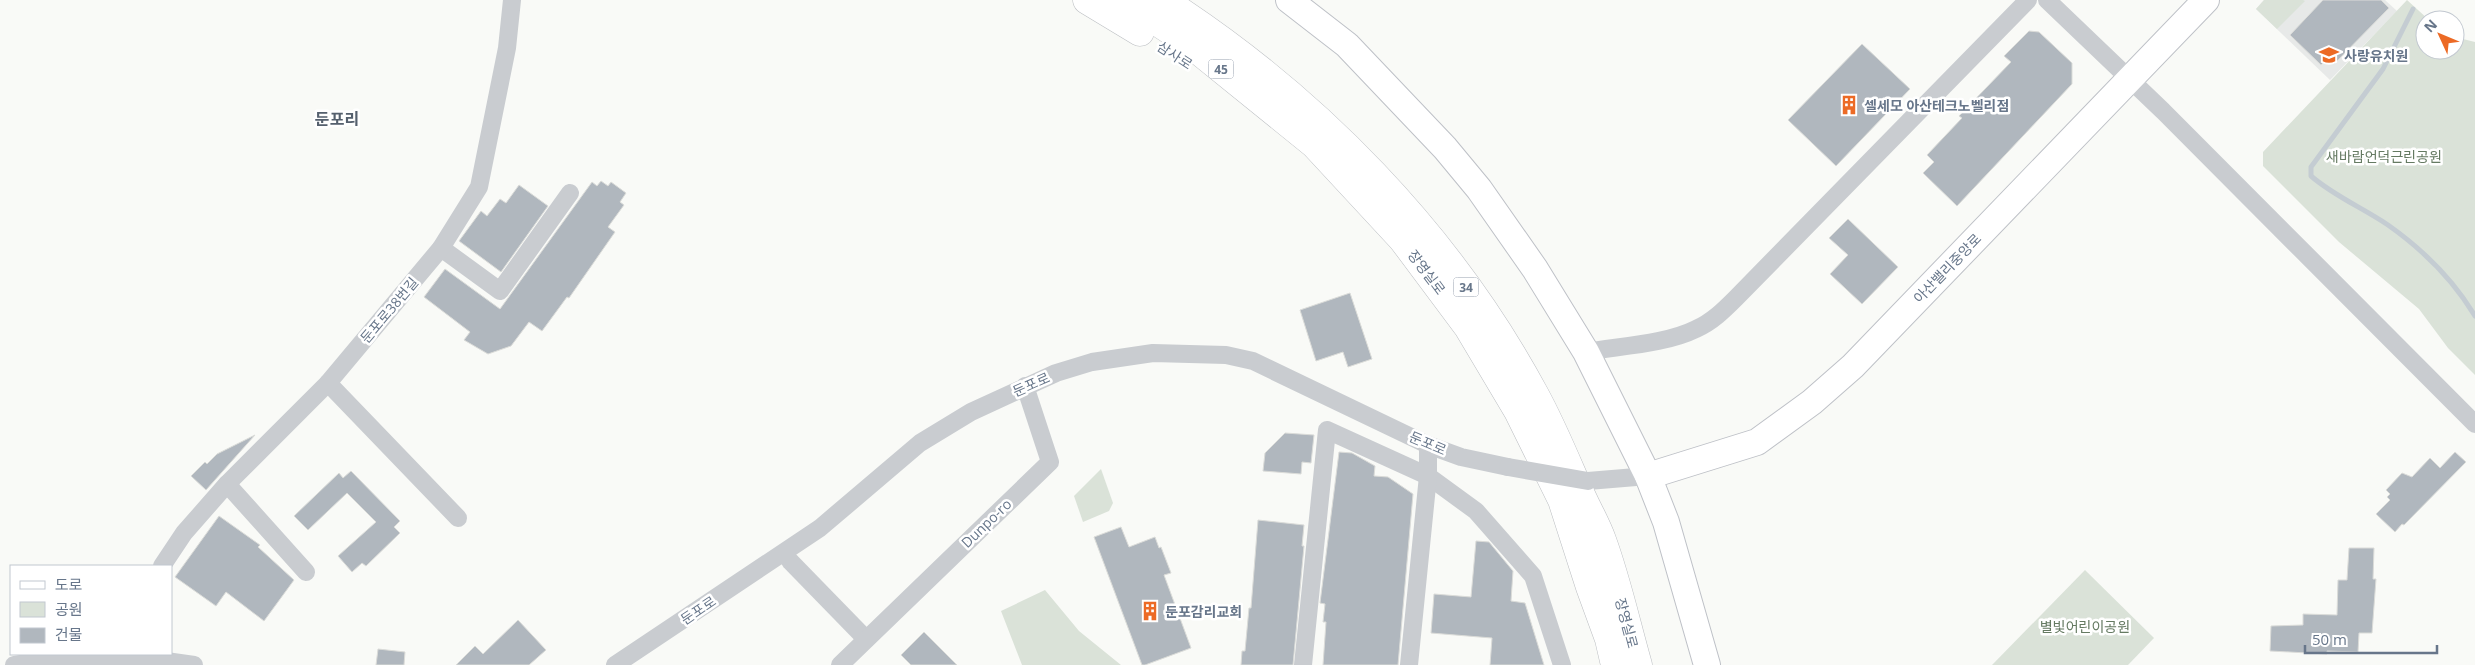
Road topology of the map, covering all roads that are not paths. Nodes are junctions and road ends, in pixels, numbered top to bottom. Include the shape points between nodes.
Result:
1 (512, 0) edge
2 (1086, 0) edge
3 (1124, 0) edge
4 (1163, 0) edge
5 (1289, 0) edge
6 (2028, 0) edge
7 (2047, 0) edge
8 (2206, 0) edge
9 (2130, 79) junction
10 (1314, 144) junction
11 (570, 193) dead end
12 (441, 248) junction
13 (1586, 352) junction
14 (328, 383) junction
15 (1025, 386) junction
16 (2475, 424) edge
17 (1428, 445) junction
18 (1428, 476) junction
19 (1648, 476) junction
20 (227, 484) junction
21 (458, 518) dead end
22 (790, 561) dead end
23 (163, 565) edge
24 (306, 572) dead end
25 (866, 639) junction
26 (1610, 652) edge
27 (114, 658) edge
28 (14, 665) edge
29 (194, 665) edge
30 (615, 665) edge
31 (840, 665) edge
32 (1303, 665) edge
33 (1409, 665) edge
34 (1562, 665) edge
35 (1616, 665) edge
36 (1638, 665) edge
37 (1707, 665) edge

1 - 12 street, 둔포로38번길 via 507,48 479,186
2 - 10 highway, 삼사로 / 34
3 - 10 highway, 장영실로 / 45 via 1188,42
4 - 36 highway, 장영실로 / 34 via 1262,71 1326,127 1381,183 1465,286 1500,337 1554,433 1602,539
5 - 13 street via 1347,46 1445,148 1479,189 1535,269
6 - 13 street via 1712,320 1673,337
7 - 9 street
8 - 9 street, 아산밸리중앙로
9 - 16 street
9 - 19 street, 아산밸리중앙로 via 1860,358 1812,402 1757,442
10 - 26 highway, 장영실로 / 34 via 1403,240 1468,328 1518,411 1562,500
11 - 12 street via 500,291
12 - 14 street, 둔포로38번길
13 - 19 street
14 - 20 street, 둔포로38번길
14 - 21 street
15 - 17 street, 둔포로 via 1056,373 1100,361 1153,353 1226,355 1252,361 1296,380
15 - 25 street, Dunpo-ro via 1050,462
15 - 30 street, 둔포로 via 971,412 920,443 820,528
17 - 18 street
17 - 19 street, 둔포로, bridge via 1508,467 1588,481
18 - 32 street via 1327,430
18 - 33 street
18 - 34 street via 1476,511 1534,576
19 - 37 street via 1669,532
20 - 23 street, 둔포로38번길 via 184,533
20 - 24 street
22 - 25 street
25 - 31 street, Dunpo-ro
26 - 35 highway, 장영실로 / 34
27 - 28 street via 44,659
27 - 29 street

